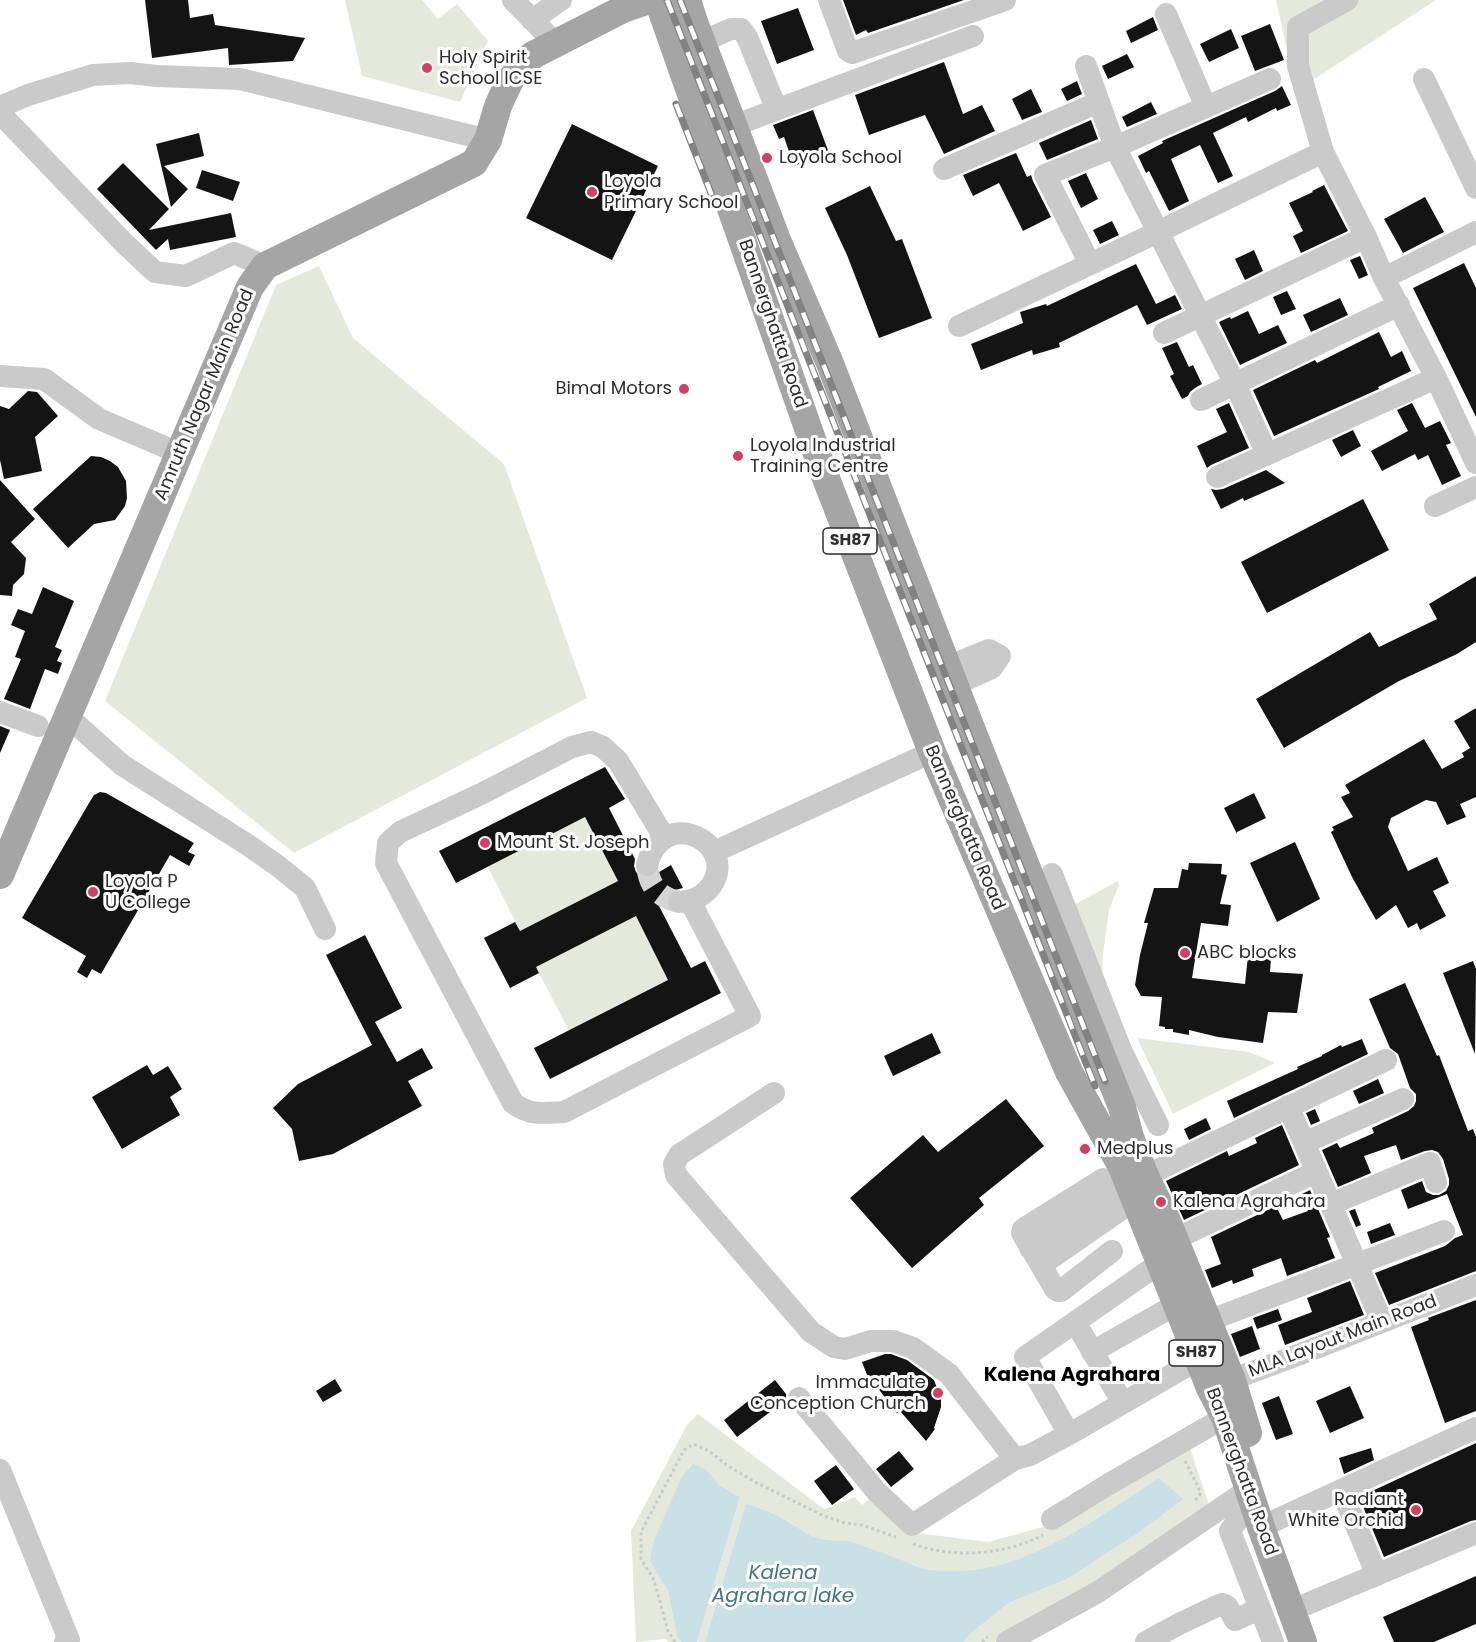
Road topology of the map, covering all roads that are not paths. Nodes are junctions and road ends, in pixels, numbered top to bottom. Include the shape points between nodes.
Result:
1 (513, 0) edge
2 (561, 0) edge
3 (658, 0) edge
4 (687, 0) edge
5 (829, 0) edge
6 (1005, 0) edge
7 (1347, 0) edge
8 (631, 3) edge
9 (1166, 14) dead end
10 (532, 20) junction
11 (973, 36) dead end
12 (701, 42) junction
13 (556, 44) junction
14 (1086, 66) dead end
15 (1269, 79) dead end
16 (1424, 79) dead end
17 (772, 98) dead end
18 (1099, 102) junction
19 (0, 107) edge
20 (1206, 107) junction
21 (0, 113) edge
22 (734, 126) junction
23 (488, 140) junction
24 (1115, 147) junction
25 (1323, 152) junction
26 (944, 169) dead end
27 (1476, 188) edge
28 (1158, 232) junction
29 (1476, 232) edge
30 (1366, 237) junction
31 (777, 240) junction
32 (747, 251) junction
33 (1090, 264) junction
34 (266, 266) junction
35 (1384, 278) junction
36 (1399, 305) junction
37 (1201, 316) junction
38 (959, 326) dead end
39 (1164, 333) dead end
40 (0, 376) edge
41 (1436, 378) junction
42 (1235, 384) junction
43 (1201, 400) dead end
44 (179, 453) junction
45 (1268, 454) junction
46 (1476, 463) edge
47 (1217, 477) dead end
48 (1476, 487) edge
49 (1435, 506) dead end
50 (0, 712) edge
51 (67, 717) junction
52 (38, 726) dead end
53 (932, 752) junction
54 (664, 837) junction
55 (714, 852) junction
56 (647, 865) dead end
57 (1052, 874) dead end
58 (0, 875) edge
59 (325, 929) dead end
60 (1086, 1017) junction
61 (1051, 1032) junction
62 (1386, 1060) dead end
63 (774, 1093) dead end
64 (1403, 1099) dead end
65 (1288, 1107) junction
66 (1158, 1125) dead end
67 (1304, 1143) junction
68 (1317, 1172) junction
69 (1436, 1182) dead end
70 (1128, 1185) junction
71 (1331, 1204) junction
72 (1444, 1231) dead end
73 (1175, 1239) junction
74 (1112, 1251) dead end
75 (1036, 1257) junction
76 (1160, 1263) junction
77 (1357, 1263) junction
78 (1476, 1285) edge
79 (1177, 1304) junction
80 (1208, 1321) junction
81 (1075, 1322) junction
82 (1382, 1322) junction
83 (1092, 1352) junction
84 (1199, 1359) junction
85 (1221, 1384) junction
86 (799, 1398) dead end
87 (1123, 1403) junction
88 (1225, 1417) junction
89 (1476, 1428) edge
90 (1069, 1434) junction
91 (1015, 1459) junction
92 (0, 1470) edge
93 (1341, 1490) junction
94 (1251, 1494) junction
95 (1268, 1524) junction
96 (1049, 1526) road end
97 (1476, 1533) edge
98 (1377, 1575) junction
99 (1307, 1604) junction
100 (1259, 1609) junction
101 (999, 1639) edge
102 (68, 1641) edge
103 (1146, 1642) edge
104 (1273, 1642) edge
105 (1303, 1642) edge
106 (1323, 1642) edge

1 - 10 street
2 - 10 street
3 - 32 main road, Bannerghatta Road / SH87
4 - 12 main road, Bannerghatta Road / SH87
5 - 6 street via 852,53
7 - 25 street via 1298,27 1298,66
8 - 13 main road, Amruth Nagar Main Road
9 - 20 street
10 - 13 street
11 - 22 street
12 - 17 street via 731,29 741,29
12 - 22 main road, Bannerghatta Road / SH87
13 - 23 main road, Amruth Nagar Main Road via 533,55 510,80
14 - 18 street
15 - 20 street
16 - 27 street
18 - 24 street
18 - 26 street
19 - 23 street via 93,75 130,73 240,79
20 - 24 street
21 - 34 street via 156,272 186,276 234,253
22 - 31 main road, Bannerghatta Road / SH87
23 - 34 main road, Amruth Nagar Main Road via 474,163
24 - 28 street
24 - 33 street via 1045,175
25 - 28 street
25 - 30 street
28 - 33 street
28 - 37 street
29 - 35 street
30 - 35 street
30 - 37 street
31 - 32 main road
31 - 60 main road, Bannerghatta Road / SH87 via 829,361
32 - 53 main road, Bannerghatta Road / SH87 via 822,468
33 - 38 street
34 - 44 main road, Amruth Nagar Main Road via 250,287
35 - 36 street
36 - 41 street
36 - 42 street
37 - 39 street
37 - 42 street
40 - 44 street via 44,379 99,419
41 - 45 street
41 - 46 street
42 - 43 street
42 - 45 street
44 - 51 main road, Amruth Nagar Main Road
45 - 47 street
48 - 49 street
50 - 52 street
51 - 58 main road, Amruth Nagar Main Road
51 - 59 street via 122,765 248,845 305,888
53 - 55 street
53 - 61 main road, Bannerghatta Road / SH87
54 - 55 street via 675,833 697,836
54 - 55 street via 618,761 591,742 572,747 400,832 388,843 386,863 513,1103 524,1111 564,1112 750,1016 685,902 700,897 714,882
54 - 56 street via 656,844
57 - 66 street via 1121,1050
60 - 61 main road
60 - 70 main road, Bannerghatta Road / SH87 via 1130,1137
61 - 70 main road, Bannerghatta Road / SH87
62 - 65 street
63 - 91 street via 679,1155 674,1164 676,1175 811,1332 844,1349 871,1341 893,1341 913,1348 949,1374
64 - 67 street
65 - 67 street
65 - 70 street
67 - 68 street
68 - 71 street
68 - 73 street
69 - 71 street via 1430,1163
70 - 73 main road
70 - 75 street via 1044,1263
70 - 75 street via 1026,1226 1022,1233
70 - 76 main road, Bannerghatta Road / SH87
71 - 77 street
72 - 77 street
73 - 80 main road
74 - 75 street via 1058,1292
76 - 79 main road, Bannerghatta Road / SH87
76 - 81 street
77 - 80 street
77 - 82 street
78 - 82 street, MLA Layout Main Road
79 - 83 street
79 - 84 main road, Bannerghatta Road / SH87
80 - 85 main road
81 - 83 street
81 - 90 street via 1026,1357
82 - 85 street, MLA Layout Main Road
83 - 87 street
84 - 85 main road, Bannerghatta Road / SH87
84 - 87 street
85 - 88 main road, Bannerghatta Road / SH87
85 - 95 main road
86 - 91 street via 877,1492 912,1525
87 - 90 street
88 - 94 main road, Bannerghatta Road / SH87
88 - 96 street via 1109,1484
89 - 93 street
90 - 91 street
92 - 102 street
93 - 95 street
93 - 98 street
94 - 95 main road, Bannerghatta Road / SH87
94 - 100 street via 1230,1531
94 - 101 street via 1098,1592
95 - 99 main road
95 - 105 main road, Bannerghatta Road / SH87
97 - 98 street
98 - 99 street
99 - 106 main road
100 - 103 street via 1234,1620 1222,1604
100 - 104 street

